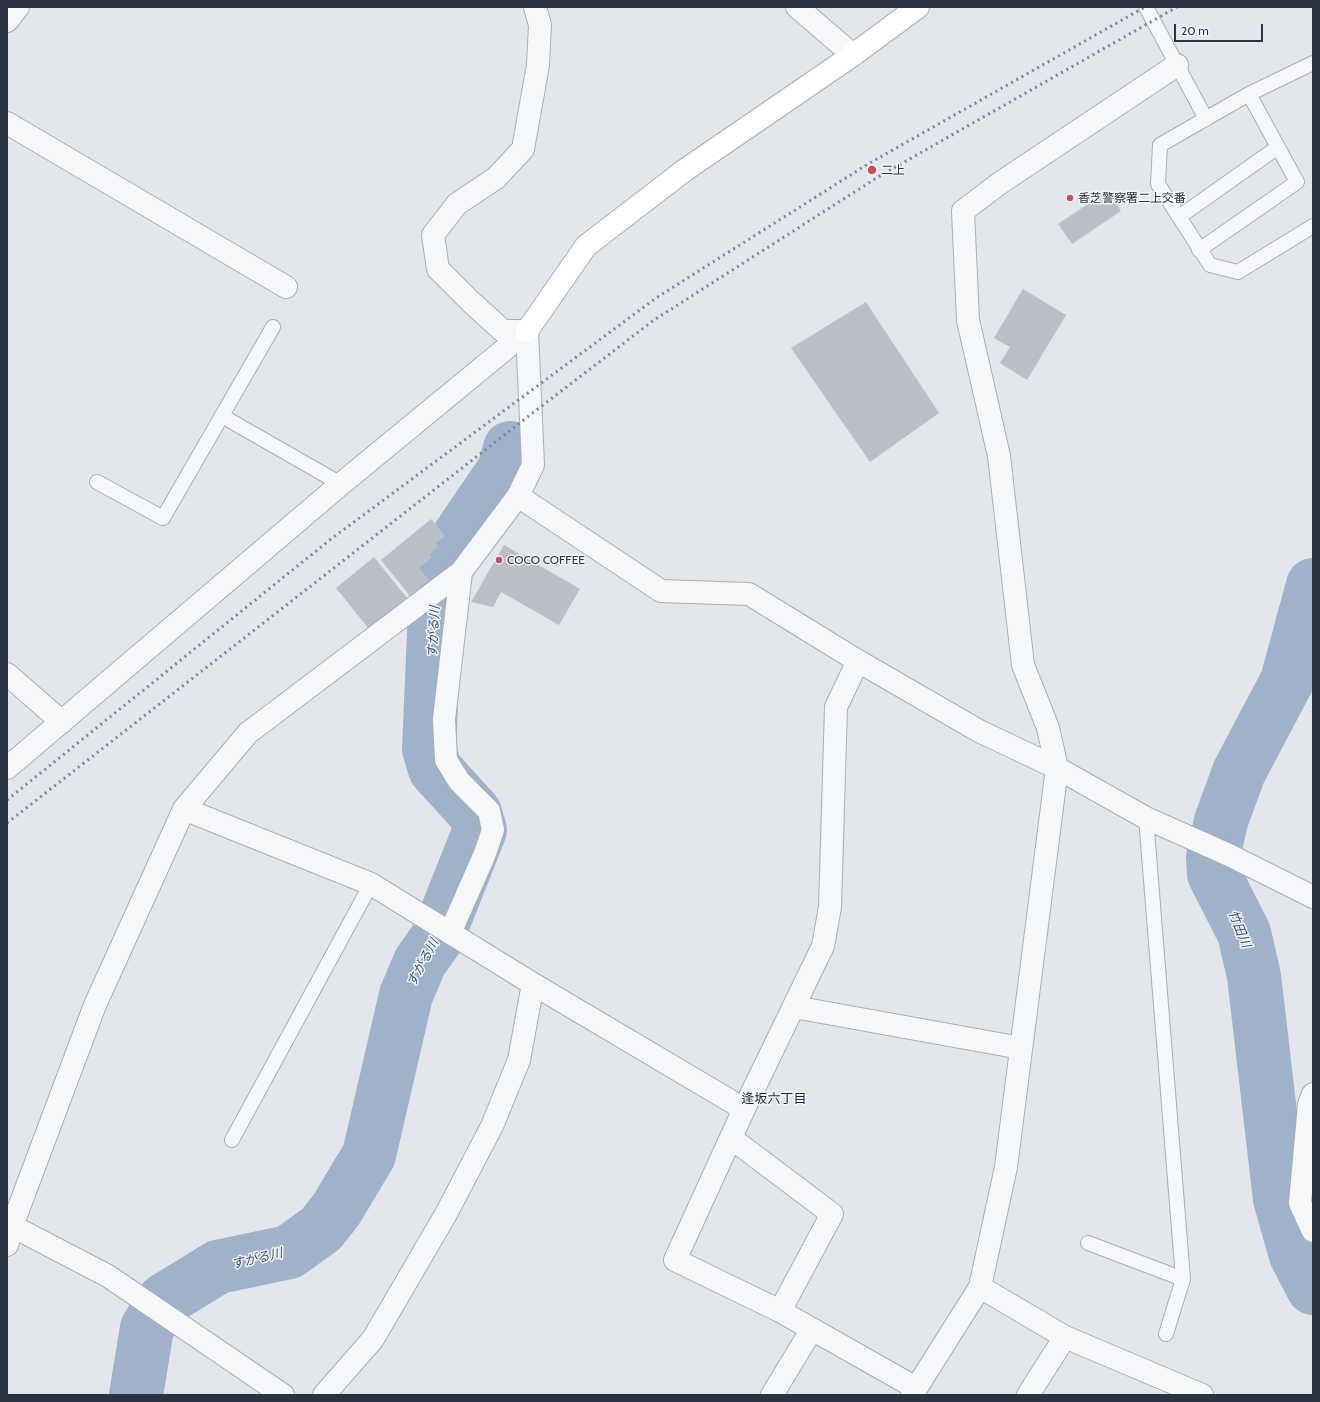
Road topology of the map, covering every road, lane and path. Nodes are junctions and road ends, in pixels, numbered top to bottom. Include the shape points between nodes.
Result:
1 (18, 7) edge
2 (535, 7) edge
3 (797, 7) edge
4 (918, 7) edge
5 (1146, 7) edge
6 (7, 21) edge
7 (853, 55) junction
8 (1313, 63) edge
9 (1177, 65) junction
10 (1249, 94) junction
11 (1206, 119) junction
12 (7, 123) edge
13 (1278, 147) junction
14 (1179, 216) junction
15 (1313, 226) edge
16 (1199, 250) junction
17 (286, 287) dead end
18 (273, 327) dead end
19 (527, 331) junction
20 (222, 416) junction
21 (97, 482) dead end
22 (341, 484) junction
23 (518, 496) junction
24 (453, 578) junction
25 (858, 661) junction
26 (7, 674) edge
27 (62, 722) junction
28 (7, 768) edge
29 (1057, 768) junction
30 (184, 809) junction
31 (1146, 818) junction
32 (371, 884) junction
33 (1313, 897) edge
34 (443, 928) junction
35 (533, 984) junction
36 (794, 1006) junction
37 (1021, 1048) junction
38 (1313, 1094) edge
39 (744, 1109) junction
40 (731, 1138) junction
41 (232, 1140) dead end
42 (1313, 1230) edge
43 (9, 1238) edge
44 (1088, 1243) dead end
45 (1183, 1279) junction
46 (980, 1287) junction
47 (780, 1311) junction
48 (812, 1329) junction
49 (1166, 1334) dead end
50 (1065, 1337) junction
51 (914, 1392) edge
52 (283, 1395) edge
53 (324, 1395) edge
54 (772, 1395) edge
55 (1028, 1395) edge
56 (1202, 1395) edge

1 - 6 street
2 - 19 street via 540,25 538,65 523,149 496,178 457,204 433,235 438,269 503,331
3 - 7 street
4 - 7 street
5 - 9 lane
7 - 19 street via 685,170 586,246
8 - 10 lane
9 - 11 lane
9 - 29 street via 1000,183 963,211 968,320 999,456 1023,665 1048,728
10 - 11 lane
10 - 13 lane
11 - 14 lane via 1160,145 1158,184
12 - 17 street
13 - 14 lane
13 - 16 lane via 1297,182
14 - 16 lane
15 - 16 lane via 1238,272 1210,265
18 - 20 lane
19 - 22 street
19 - 23 street via 533,465
20 - 21 lane via 163,518
20 - 22 lane
22 - 27 street
23 - 24 street
23 - 25 street via 661,591 749,594
24 - 30 street via 248,733
24 - 34 street via 444,719 446,760 459,781 489,811 493,830 484,856
25 - 29 street via 979,731
25 - 36 street via 836,707 830,907 823,946
26 - 27 street
27 - 28 street
29 - 31 street
29 - 37 street
30 - 32 street
30 - 43 street via 95,1005
31 - 33 street via 1229,855
31 - 45 lane
32 - 34 street
32 - 41 lane
34 - 35 street
35 - 39 street
35 - 53 street via 519,1060 492,1126 446,1214 373,1339
36 - 37 street
36 - 39 street
37 - 46 street via 1006,1167
38 - 42 street via 1309,1104 1300,1202
39 - 40 street
40 - 47 street via 832,1214
40 - 47 street via 675,1260
43 - 52 street via 108,1276
44 - 45 lane
45 - 49 lane
46 - 50 street
46 - 51 street
47 - 48 street
48 - 51 street
48 - 54 street
50 - 55 street
50 - 56 street

